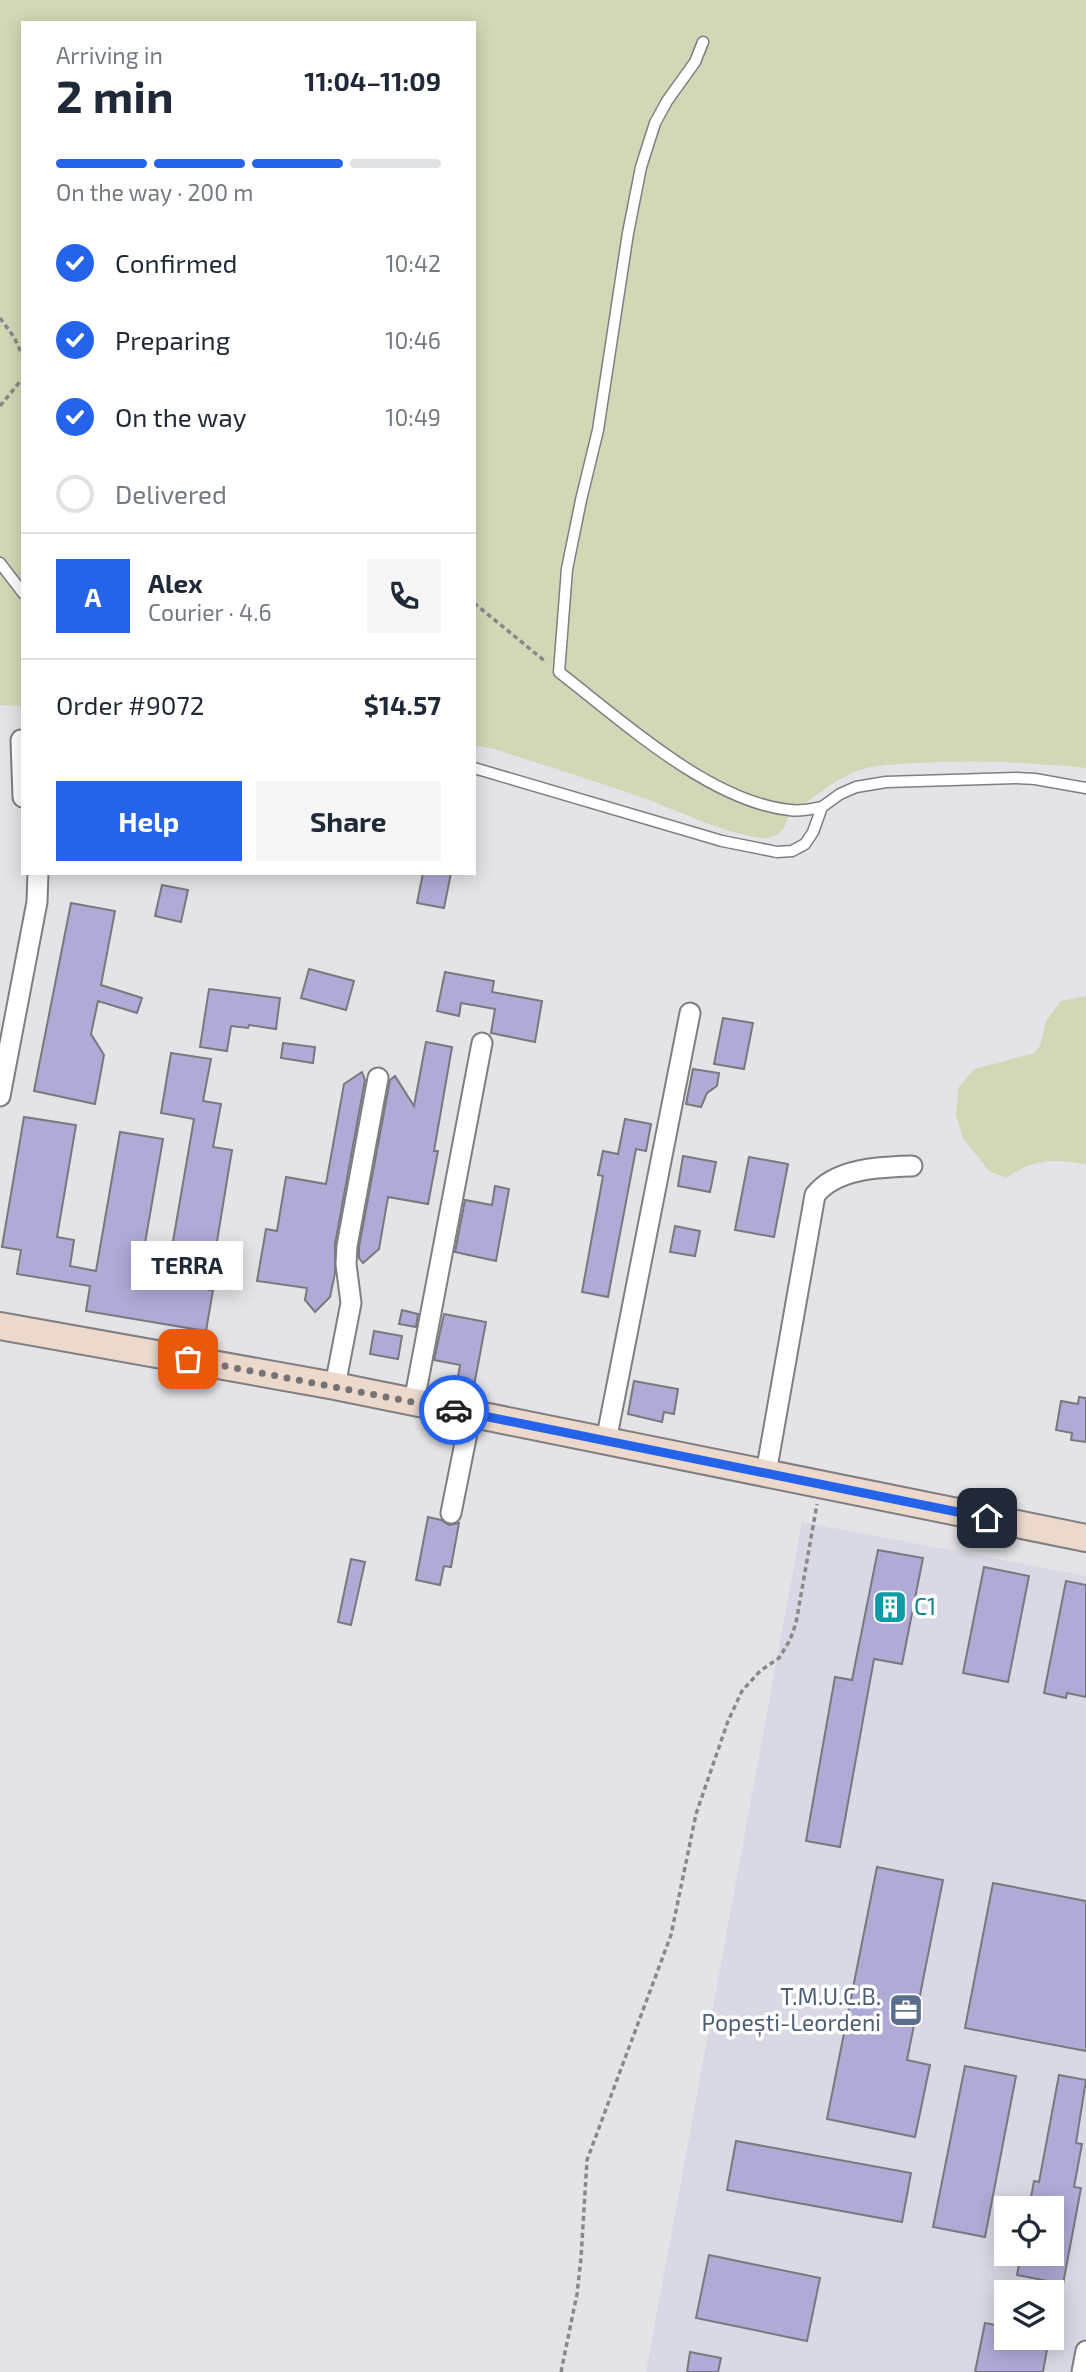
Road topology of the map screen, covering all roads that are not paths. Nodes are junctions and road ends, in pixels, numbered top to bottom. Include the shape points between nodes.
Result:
1 (703, 42) dead end
2 (0, 563) edge
3 (21, 590) edge
4 (476, 769) edge
5 (1086, 788) edge
6 (822, 807) junction
7 (37, 875) edge
8 (690, 1013) dead end
9 (482, 1043) dead end
10 (378, 1078) dead end
11 (0, 1096) edge
12 (912, 1166) dead end
13 (0, 1326) edge
14 (334, 1386) junction
15 (414, 1402) junction
16 (471, 1413) junction
17 (606, 1441) junction
18 (766, 1473) junction
19 (451, 1513) dead end
20 (1086, 1538) edge
21 (1086, 2351) edge
22 (1082, 2372) edge

1 - 6 lane via 655,123 641,167 598,430 567,569 559,672 678,762 716,785 771,807 792,811
2 - 3 lane
4 - 6 lane via 722,841 777,852 805,844
5 - 6 lane via 1016,778 870,783
7 - 11 street via 37,902
8 - 17 street
9 - 15 street
10 - 14 street via 347,1246 351,1303
12 - 18 street via 869,1169 824,1184 815,1195
13 - 14 main road
14 - 15 main road
15 - 16 main road
16 - 17 main road
16 - 19 street
17 - 18 main road
18 - 20 main road
21 - 22 street

